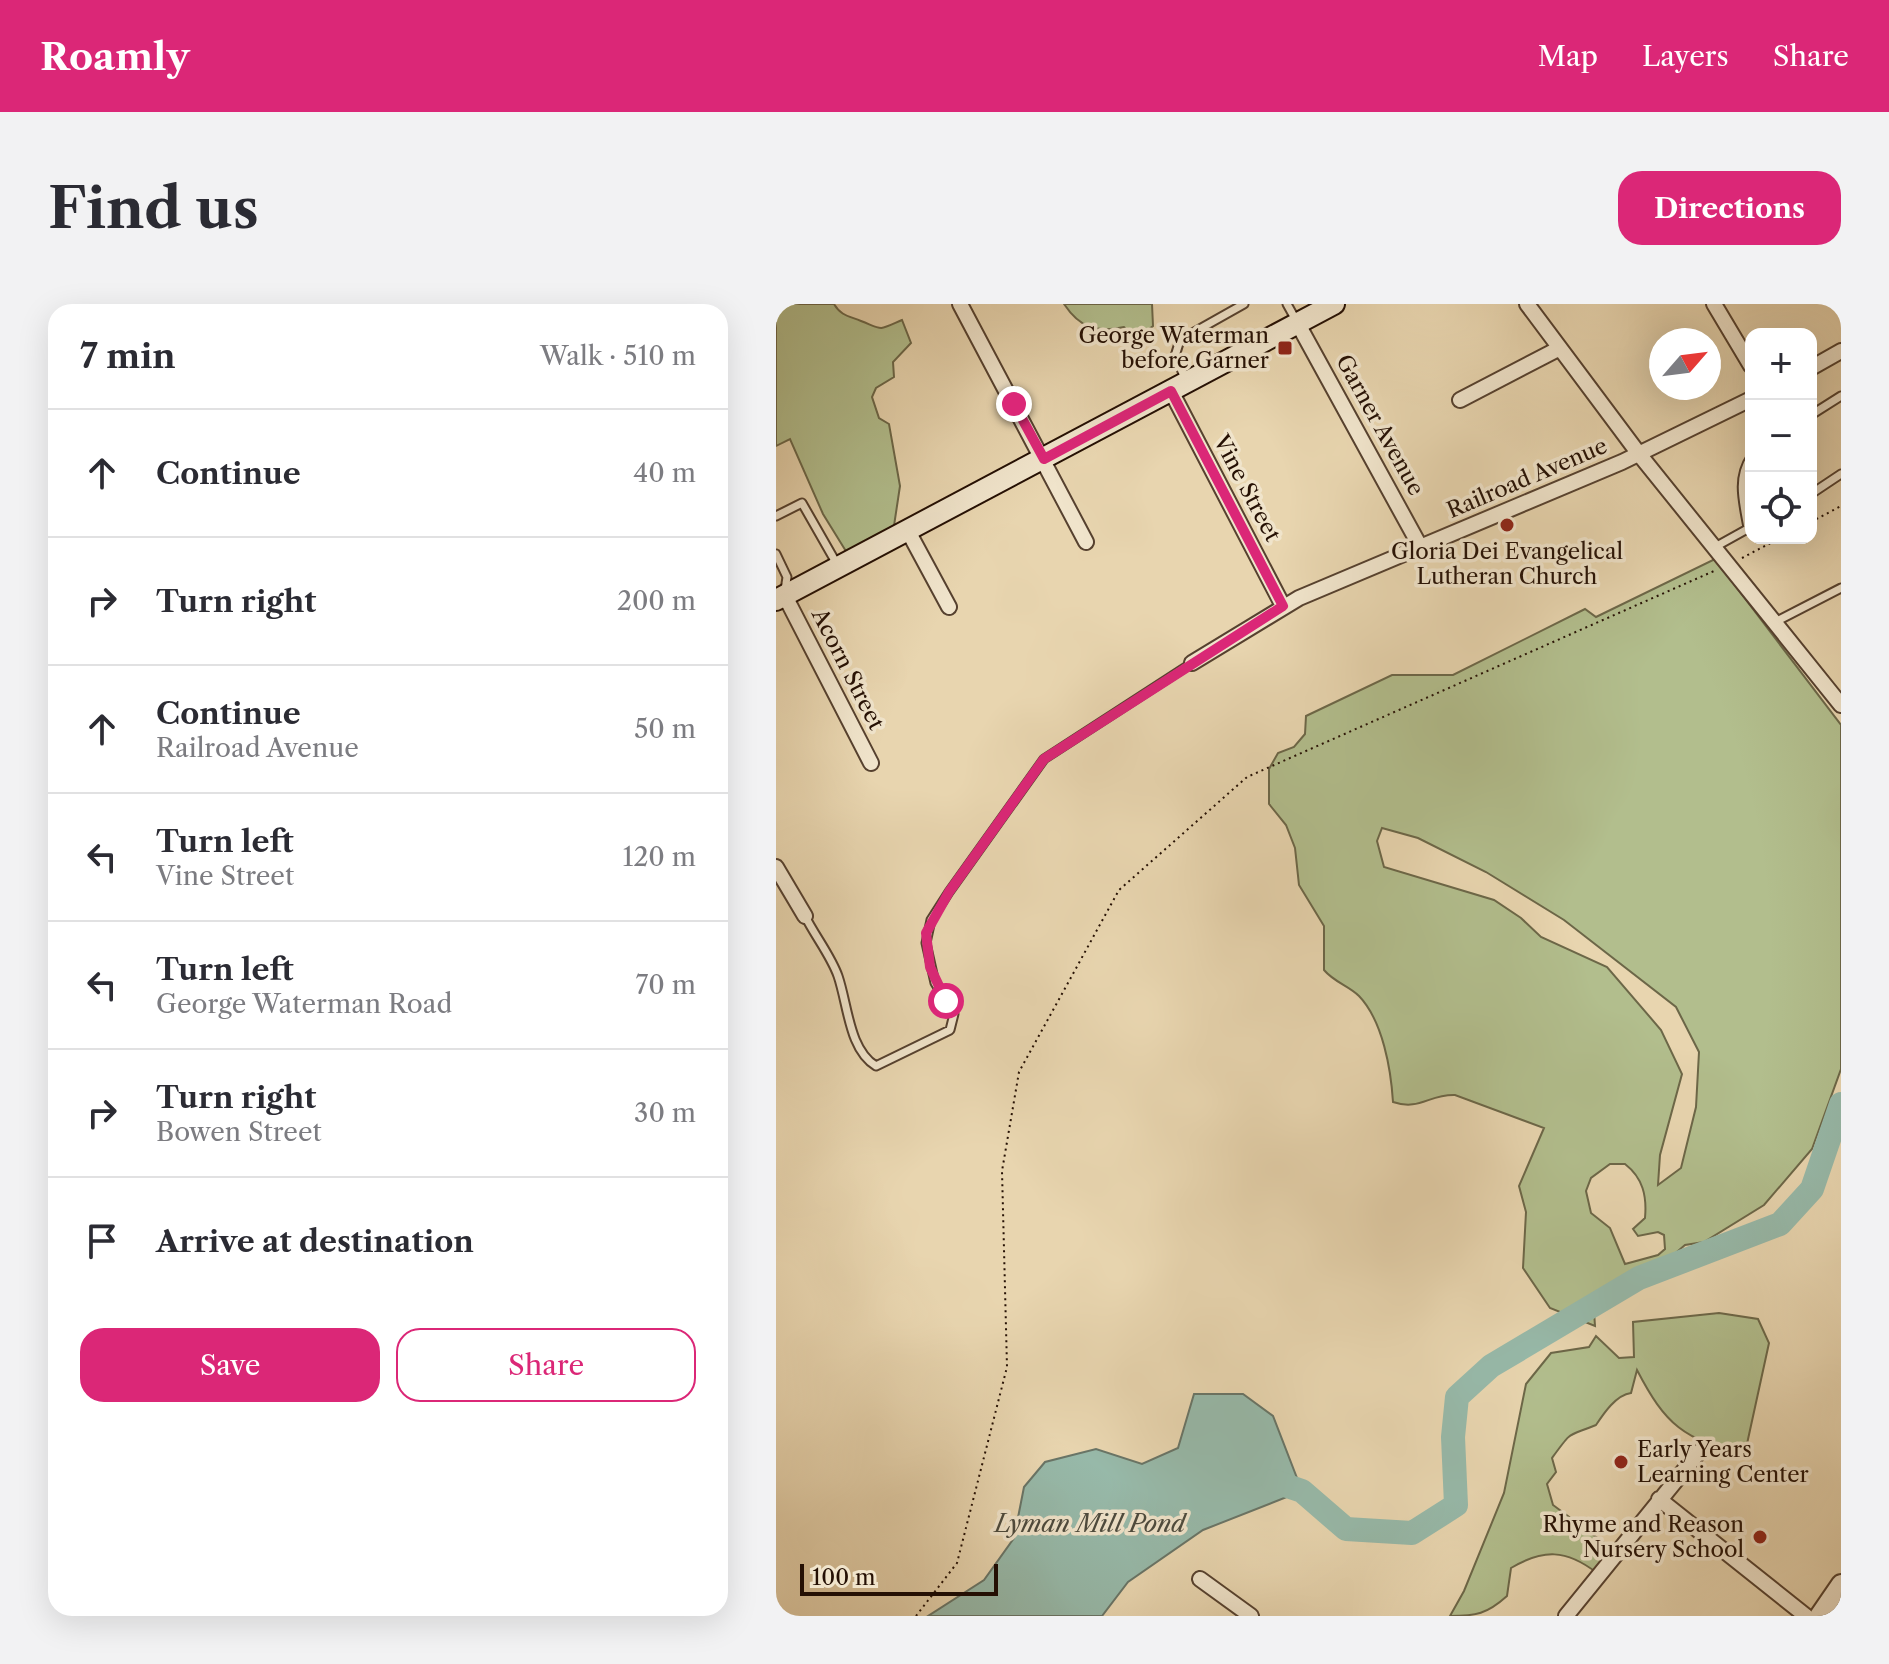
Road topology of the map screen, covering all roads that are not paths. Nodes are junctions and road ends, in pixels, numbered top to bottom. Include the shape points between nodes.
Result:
1 (960, 304) edge
2 (1244, 304) edge
3 (1287, 304) edge
4 (1334, 304) edge
5 (1527, 304) edge
6 (1714, 304) edge
7 (1307, 314) edge
8 (1560, 348) junction
9 (1841, 351) edge
10 (1745, 356) edge
11 (1817, 365) edge
12 (1179, 386) junction
13 (1841, 396) edge
14 (1460, 400) dead end
15 (1749, 400) edge
16 (1817, 411) edge
17 (1639, 454) junction
18 (1044, 459) junction
19 (1745, 468) edge
20 (1841, 474) edge
21 (1817, 490) edge
22 (1745, 505) edge
23 (776, 516) edge
24 (908, 531) junction
25 (1745, 531) edge
26 (1086, 542) dead end
27 (1715, 547) junction
28 (1421, 548) junction
29 (776, 554) edge
30 (839, 568) junction
31 (1841, 588) edge
32 (780, 598) edge
33 (1283, 606) junction
34 (949, 607) dead end
35 (1773, 623) junction
36 (1192, 663) joint
37 (1838, 695) edge
38 (871, 763) dead end
39 (776, 867) edge
40 (805, 916) joint
41 (1699, 1452) dead end
42 (1659, 1499) junction
43 (1200, 1579) dead end
44 (1841, 1584) edge
45 (1251, 1616) edge
46 (1566, 1616) edge
47 (1806, 1616) edge
48 (1819, 1616) edge

1 - 18 street
2 - 12 lane via 1180,340 1175,356
3 - 7 lane
4 - 7 main road
5 - 8 street
6 - 10 street
7 - 12 main road
7 - 28 street, Garner Avenue
8 - 14 street
8 - 17 street
9 - 11 street
12 - 18 main road
12 - 33 street, Vine Street
13 - 16 lane
15 - 17 street, Railroad Avenue
17 - 27 street
17 - 28 street, Railroad Avenue
18 - 24 main road
18 - 26 street
19 - 22 lane
20 - 21 lane
23 - 30 lane via 802,503
24 - 30 main road
24 - 34 street
25 - 27 lane
27 - 35 street
28 - 33 street, Railroad Avenue
29 - 32 lane via 787,577
30 - 32 main road
31 - 35 lane
32 - 38 street, Acorn Street
33 - 36 street, Railroad Avenue
35 - 37 street
36 - 40 lane via 1044,759 949,892 931,920 926,943 935,983 954,1014 950,1030 889,1062 876,1066 867,1060 838,974
39 - 40 street
41 - 42 street
42 - 46 street
42 - 47 street
43 - 45 street
44 - 48 street

